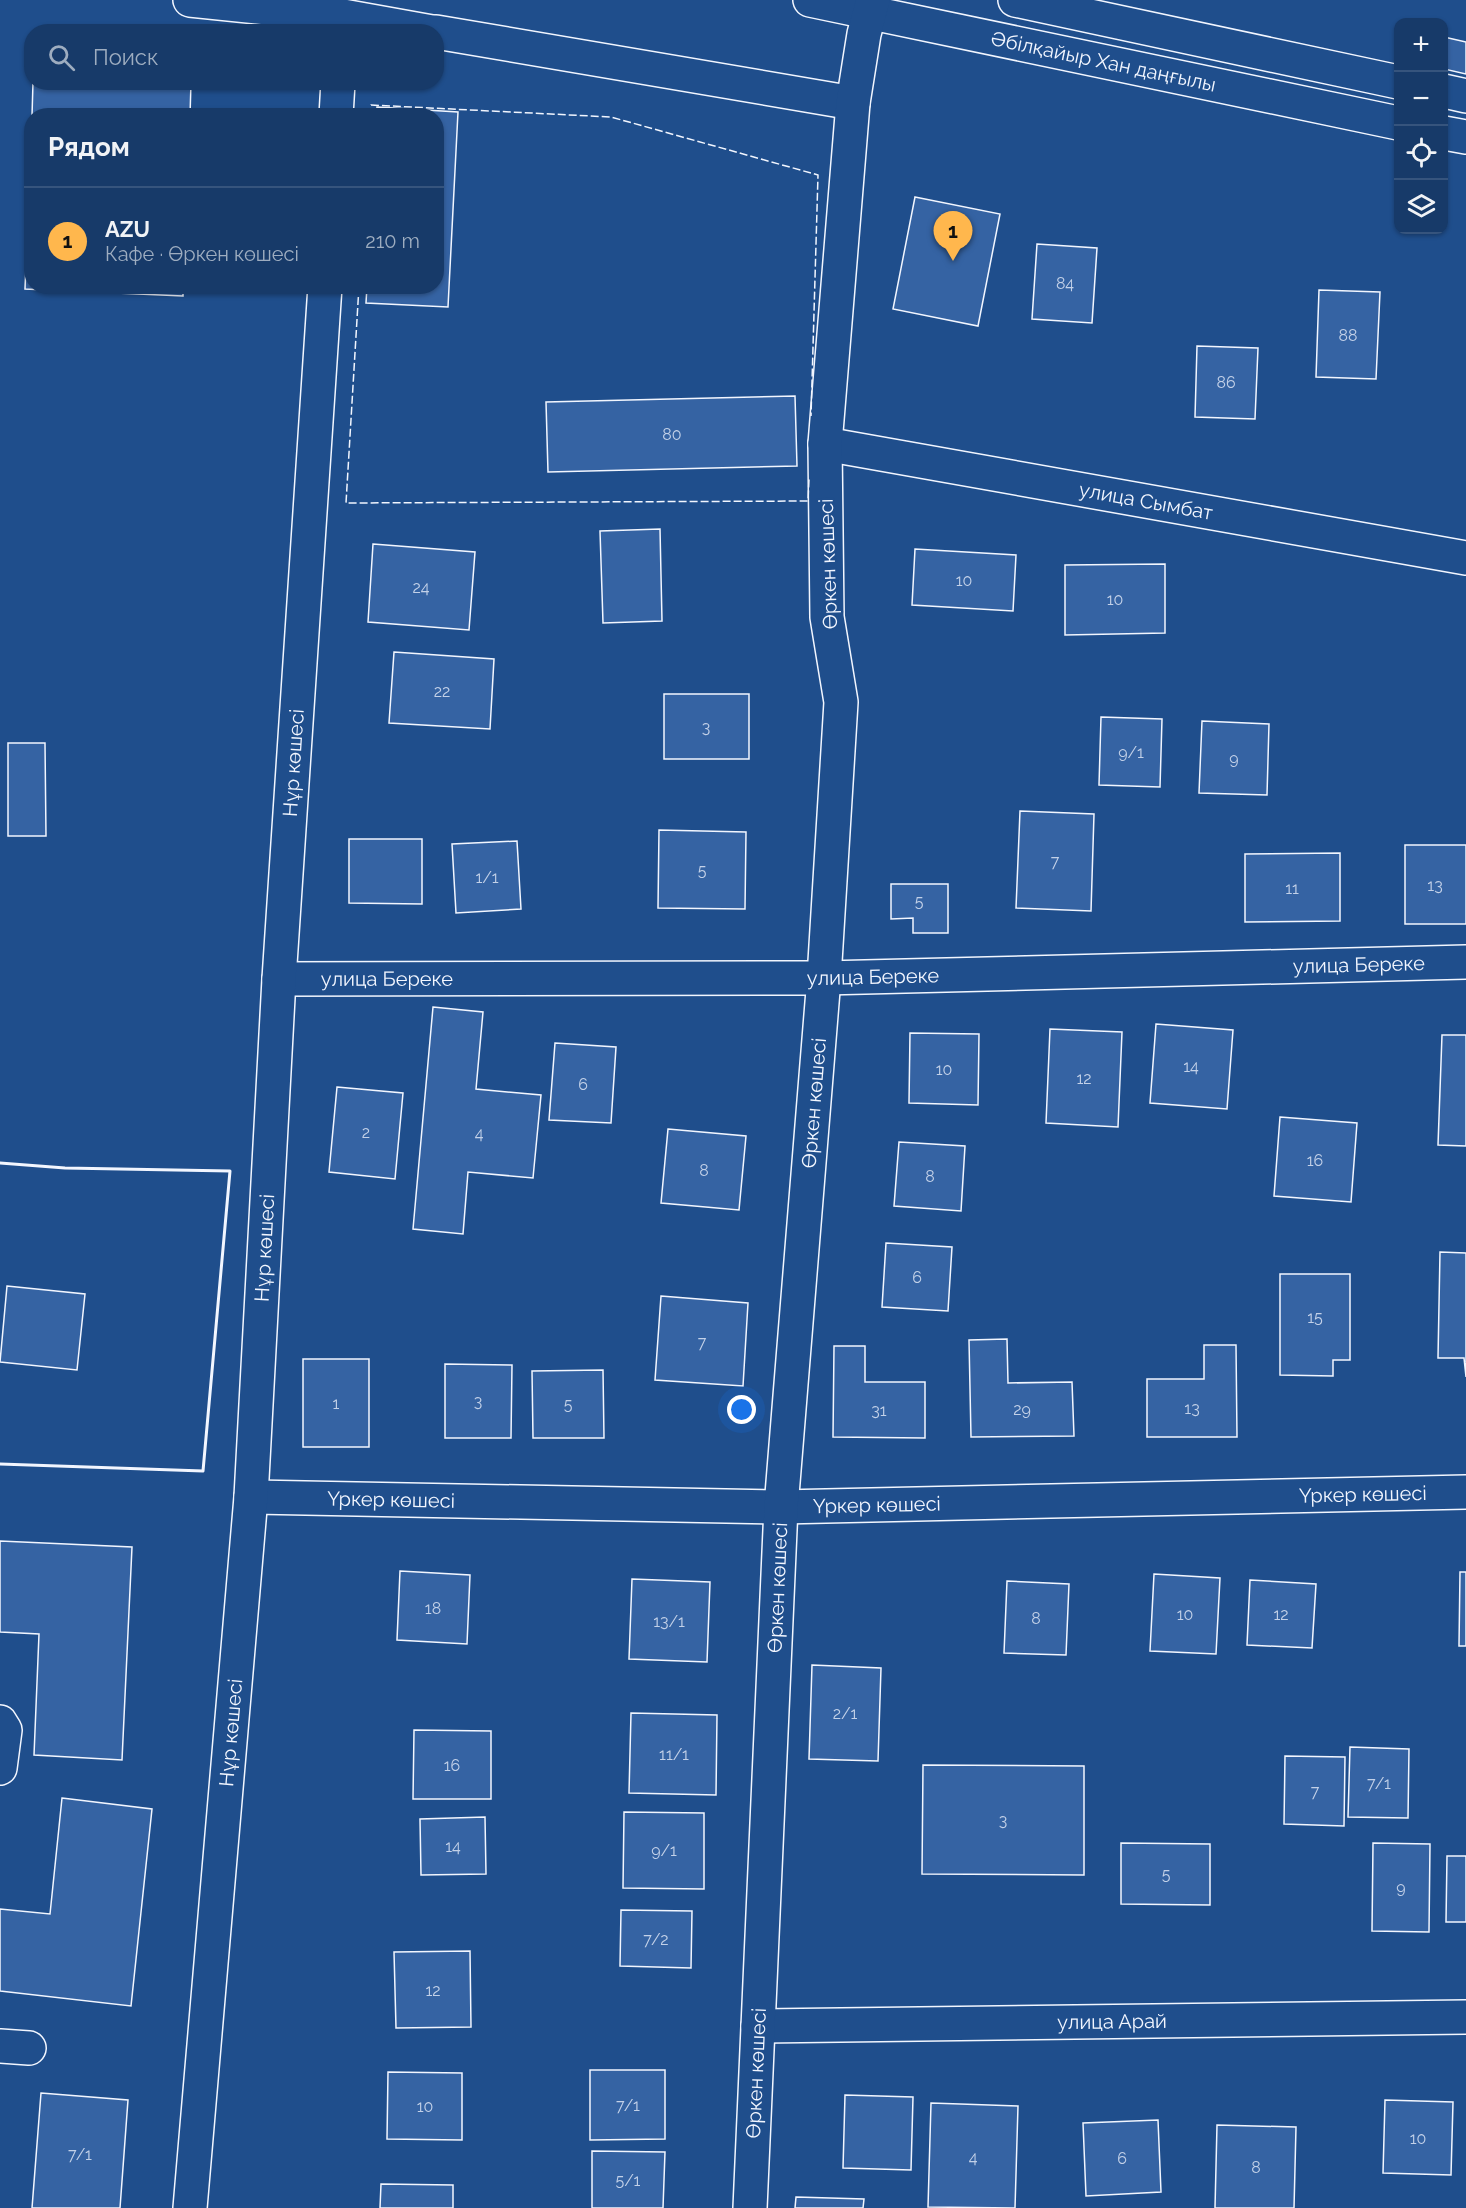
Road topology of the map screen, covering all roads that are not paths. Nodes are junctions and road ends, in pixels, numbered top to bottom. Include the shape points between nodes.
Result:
1 (190, 0) edge
2 (810, 0) edge
3 (1016, 0) edge
4 (871, 6) edge
5 (343, 16) edge
6 (388, 24) edge
7 (444, 33) edge
8 (1394, 81) edge
9 (338, 90) edge
10 (1448, 92) edge
11 (1466, 96) edge
12 (853, 104) junction
13 (336, 108) edge
14 (1394, 122) edge
15 (1448, 134) edge
16 (1466, 138) edge
17 (324, 294) edge
18 (825, 444) junction
19 (1466, 558) edge
20 (1466, 962) edge
21 (824, 978) junction
22 (279, 979) junction
23 (1466, 1492) edge
24 (251, 1497) junction
25 (781, 1507) junction
26 (0, 1722) edge
27 (0, 1768) edge
28 (1466, 2017) edge
29 (758, 2026) junction
30 (190, 2208) edge
31 (750, 2208) edge

1 - 5 street
2 - 4 street, Әбілқайыр Хан даңғылы
3 - 8 street
4 - 12 street, Өркен көшесі
4 - 14 street, Әбілқайыр Хан даңғылы
5 - 6 street
7 - 12 street
9 - 13 street
10 - 11 street
12 - 18 street, Өркен көшесі
15 - 16 street
17 - 22 street, Нұр көшесі
18 - 19 street, улица Сымбат
18 - 21 street, Өркен көшесі via 827,617 841,702
20 - 21 street, улица Береке
21 - 22 street, улица Береке
21 - 25 street, Өркен көшесі
22 - 24 street, Нұр көшесі
23 - 25 street, Үркер көшесі
24 - 25 street, Үркер көшесі
24 - 30 street, Нұр көшесі
25 - 29 street, Өркен көшесі
26 - 27 street via 5,1730
28 - 29 street, улица Арай
29 - 31 street, Өркен көшесі

